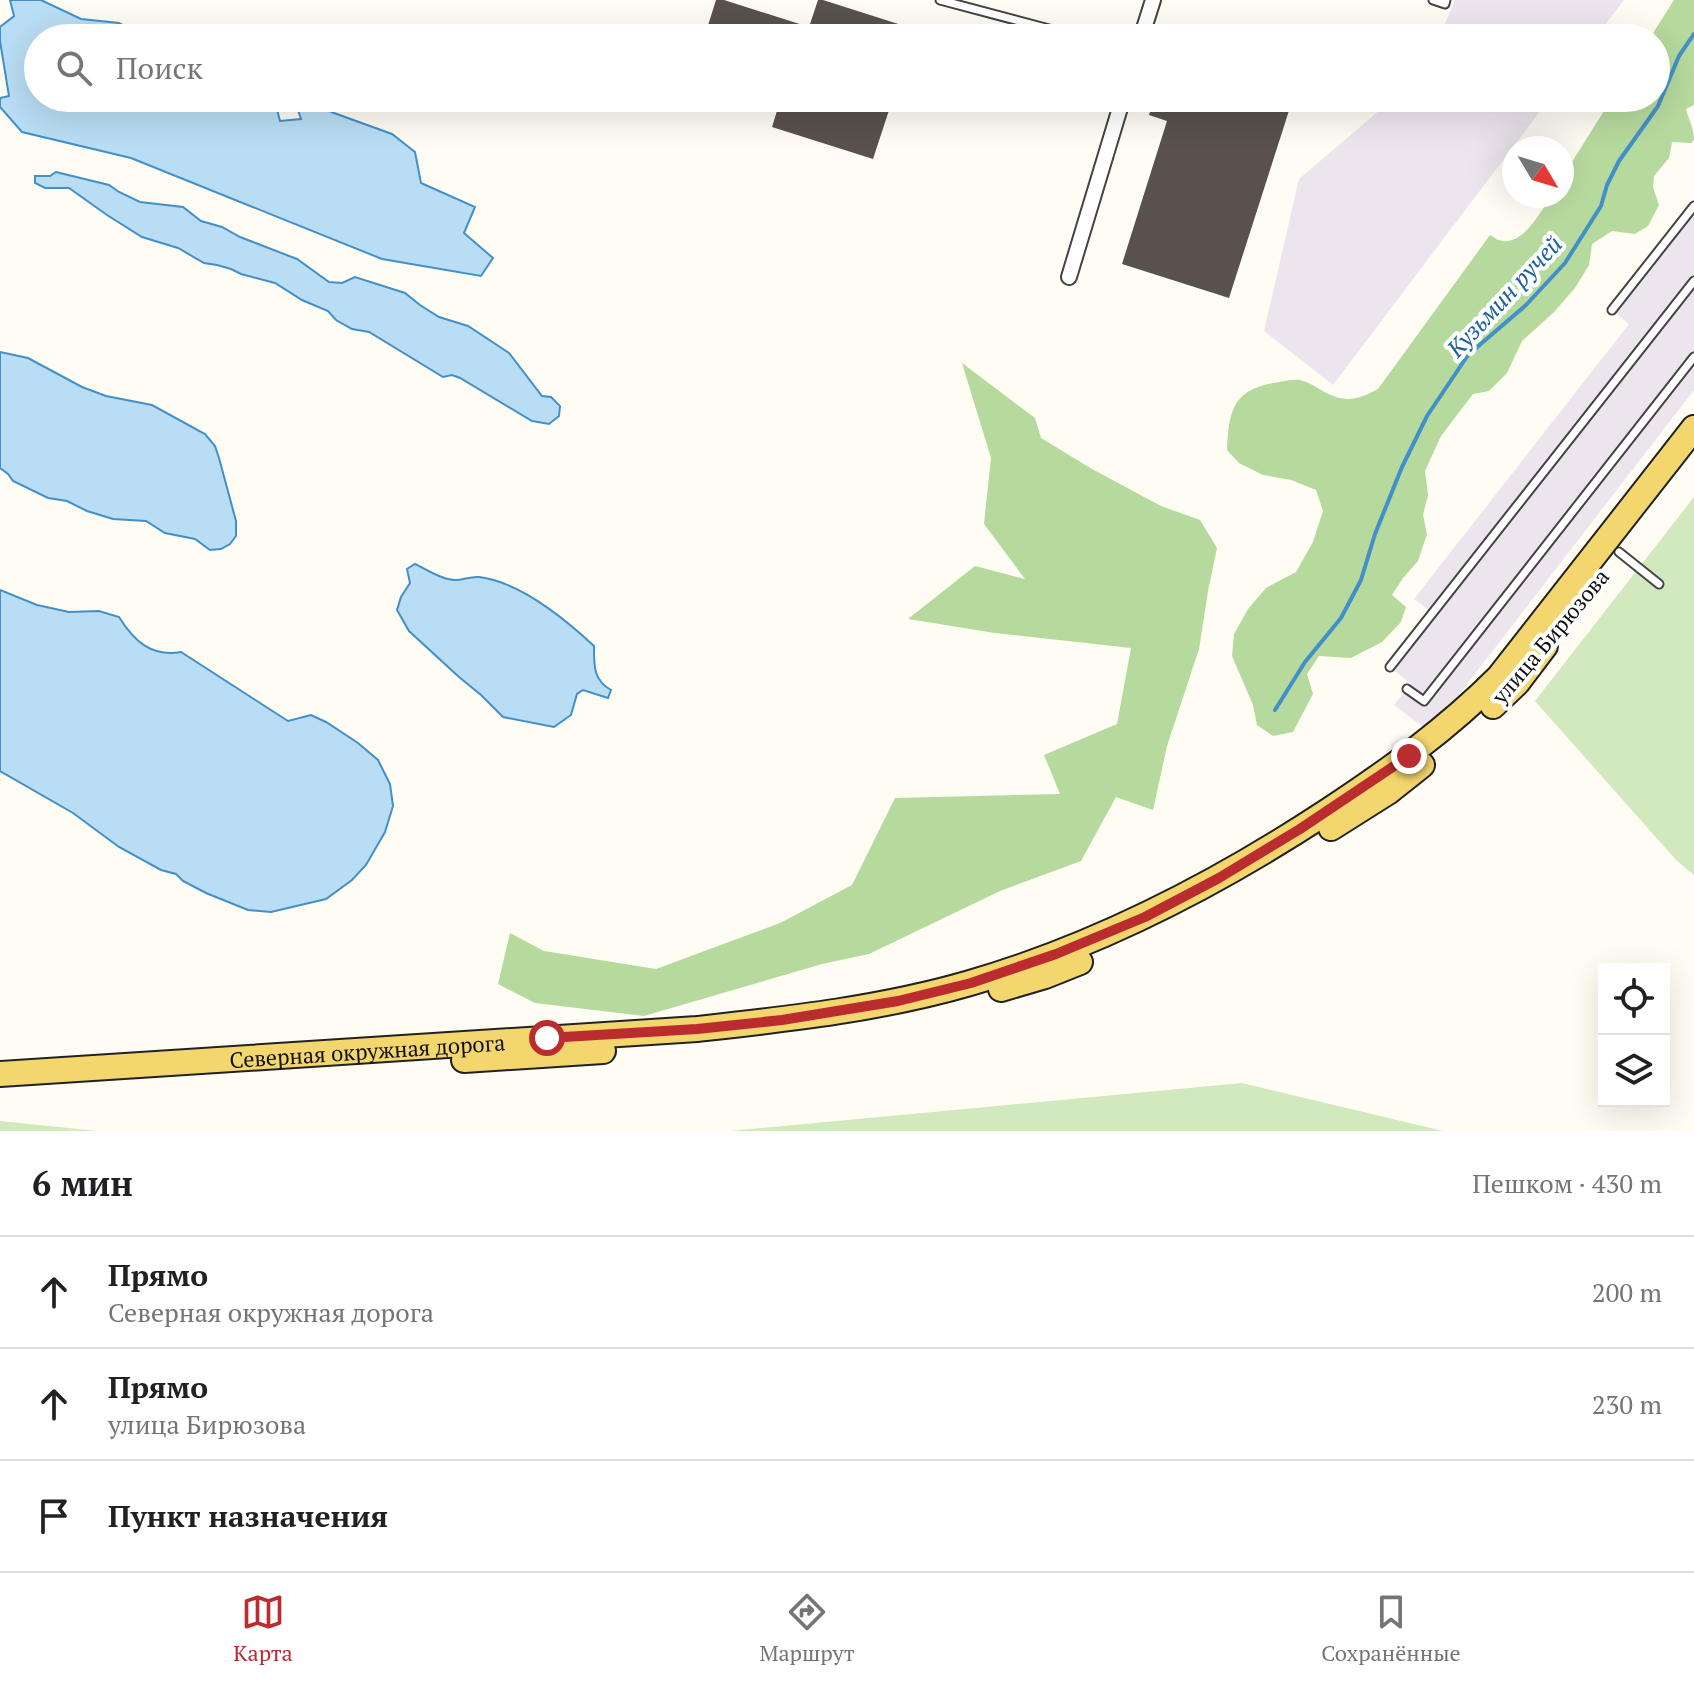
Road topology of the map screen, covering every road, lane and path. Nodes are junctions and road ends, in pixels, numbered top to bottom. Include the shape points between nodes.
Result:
1 (940, 0) edge
2 (1153, 0) edge
3 (1433, 0) edge
4 (1446, 0) edge
5 (1030, 24) edge
6 (1145, 24) edge
7 (1119, 112) edge
8 (1694, 206) edge
9 (1069, 277) dead end
10 (1694, 281) edge
11 (1612, 310) dead end
12 (1694, 357) edge
13 (1694, 428) edge
14 (1694, 455) edge
15 (1619, 552) junction
16 (1659, 584) dead end
17 (1390, 667) dead end
18 (1407, 689) dead end
19 (971, 983) joint
20 (953, 1004) joint
21 (0, 1074) edge
22 (0, 1090) edge

1 - 5 lane
2 - 6 street
3 - 4 lane
7 - 9 street
8 - 11 lane
10 - 17 lane
12 - 18 lane via 1424,701
13 - 19 main road, улица Бирюзова via 1499,677 1436,735 1300,829 1207,884 1056,954
14 - 15 main road, улица Бирюзова
15 - 16 lane
15 - 20 main road, улица Бирюзова via 1517,683 1457,739 1388,792 1216,898 1128,942 1045,976
19 - 21 main road, Северная окружная дорога via 898,1001 697,1029
20 - 22 main road, Северная окружная дорога via 883,1020 708,1043

